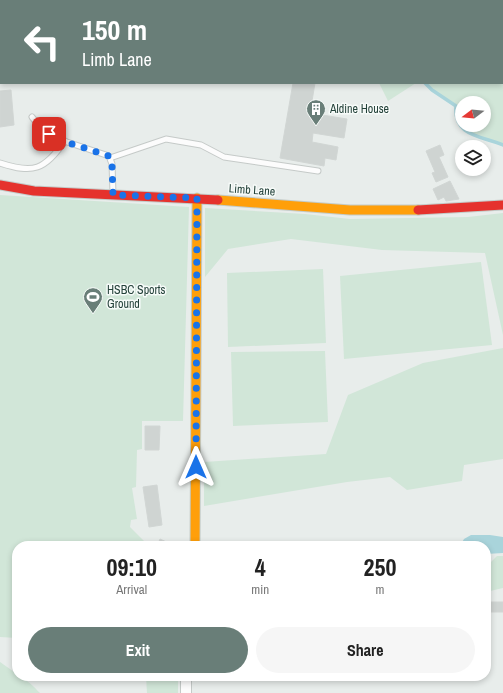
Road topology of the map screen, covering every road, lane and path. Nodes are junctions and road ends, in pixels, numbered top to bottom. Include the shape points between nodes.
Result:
1 (32, 117) dead end
2 (65, 142) junction
3 (110, 158) junction
4 (0, 163) edge
5 (318, 171) dead end
6 (0, 185) edge
7 (113, 195) junction
8 (197, 198) junction
9 (503, 205) edge
10 (195, 541) edge
11 (186, 681) edge
12 (186, 693) edge

1 - 2 lane via 44,130
2 - 3 lane via 103,153
2 - 4 lane via 54,156 36,168 15,168
3 - 5 lane via 166,139 201,145 224,157
3 - 7 lane via 113,168
6 - 7 street, Limb Lane via 34,191
7 - 8 street, Limb Lane
8 - 9 street, Limb Lane via 350,210 428,210
8 - 10 street
11 - 12 street

